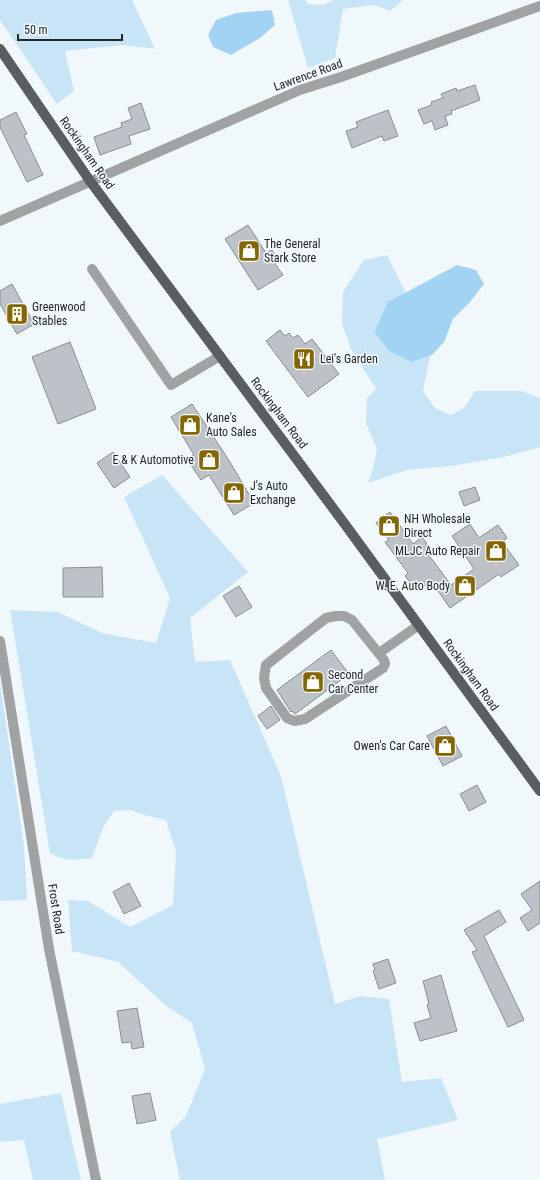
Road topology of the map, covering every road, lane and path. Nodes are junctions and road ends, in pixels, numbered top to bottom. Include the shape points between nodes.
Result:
1 (540, 6) edge
2 (0, 49) edge
3 (90, 181) junction
4 (0, 221) edge
5 (92, 269) dead end
6 (220, 356) junction
7 (419, 625) junction
8 (0, 640) edge
9 (379, 653) junction
10 (540, 791) edge
11 (96, 1180) edge

1 - 3 street, Lawrence Road via 300,90
2 - 3 main road, Rockingham Road
3 - 4 street, Lawrence Road
3 - 6 main road, Rockingham Road
5 - 6 street via 171,385
6 - 7 main road, Rockingham Road
7 - 9 street
7 - 10 main road, Rockingham Road
8 - 11 street, Frost Road via 49,949
9 - 9 street via 352,620 340,616 326,618 266,665 266,688 287,718 294,721 305,719 383,668 384,660

